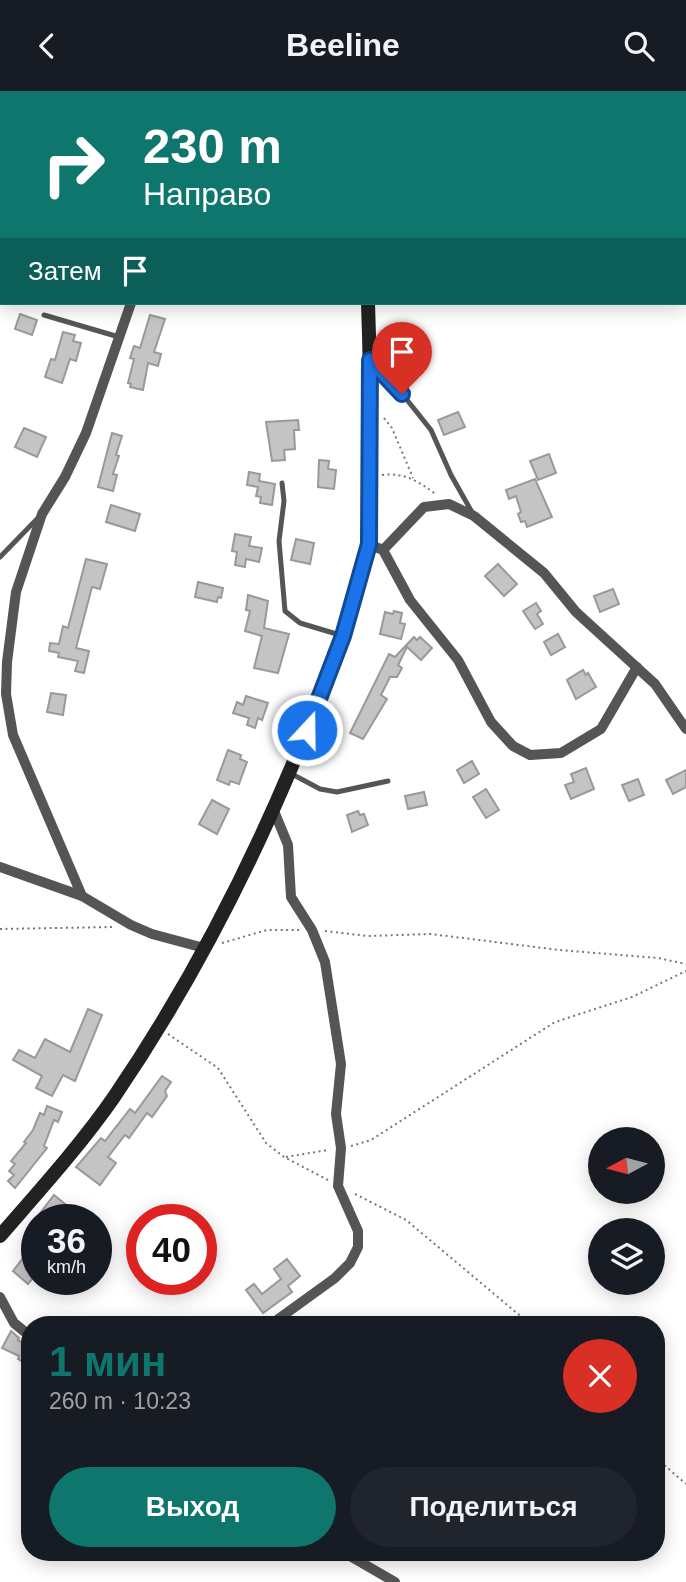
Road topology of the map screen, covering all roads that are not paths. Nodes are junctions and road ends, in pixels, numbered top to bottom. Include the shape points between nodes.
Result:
1 (130, 305) edge
2 (368, 305) edge
3 (44, 315) dead end
4 (119, 337) junction
5 (370, 360) junction
6 (282, 483) dead end
7 (42, 514) junction
8 (474, 516) junction
9 (369, 544) junction
10 (383, 550) junction
11 (0, 557) edge
12 (343, 636) junction
13 (3, 666) edge
14 (637, 667) junction
15 (686, 729) edge
16 (290, 773) junction
17 (388, 781) dead end
18 (274, 811) junction
19 (0, 867) edge
20 (82, 896) junction
21 (204, 948) junction
22 (0, 1236) edge
23 (0, 1297) edge
24 (282, 1316) edge
25 (21, 1329) edge
26 (359, 1561) edge
27 (396, 1582) edge

1 - 4 street
2 - 5 street
3 - 4 lane
4 - 7 street via 86,433
5 - 8 lane via 431,430
5 - 9 street
6 - 12 lane via 279,541 285,611 300,624
7 - 11 lane
7 - 13 street via 16,592
8 - 10 street via 449,504 424,507
8 - 14 street via 544,573 576,612
9 - 10 street
9 - 12 street
10 - 14 street via 410,600 458,660 491,722 513,746 530,755 561,753 601,729
12 - 16 street
13 - 20 street via 13,735
14 - 15 street via 655,684
16 - 17 lane via 320,789 337,792
16 - 18 street
18 - 21 street
18 - 24 street via 288,845 291,897 325,962 341,1063 336,1114 341,1148 338,1186 358,1231 358,1247 350,1263
19 - 20 street
20 - 21 street via 131,925
21 - 22 street via 113,1099
23 - 25 street
26 - 27 street

